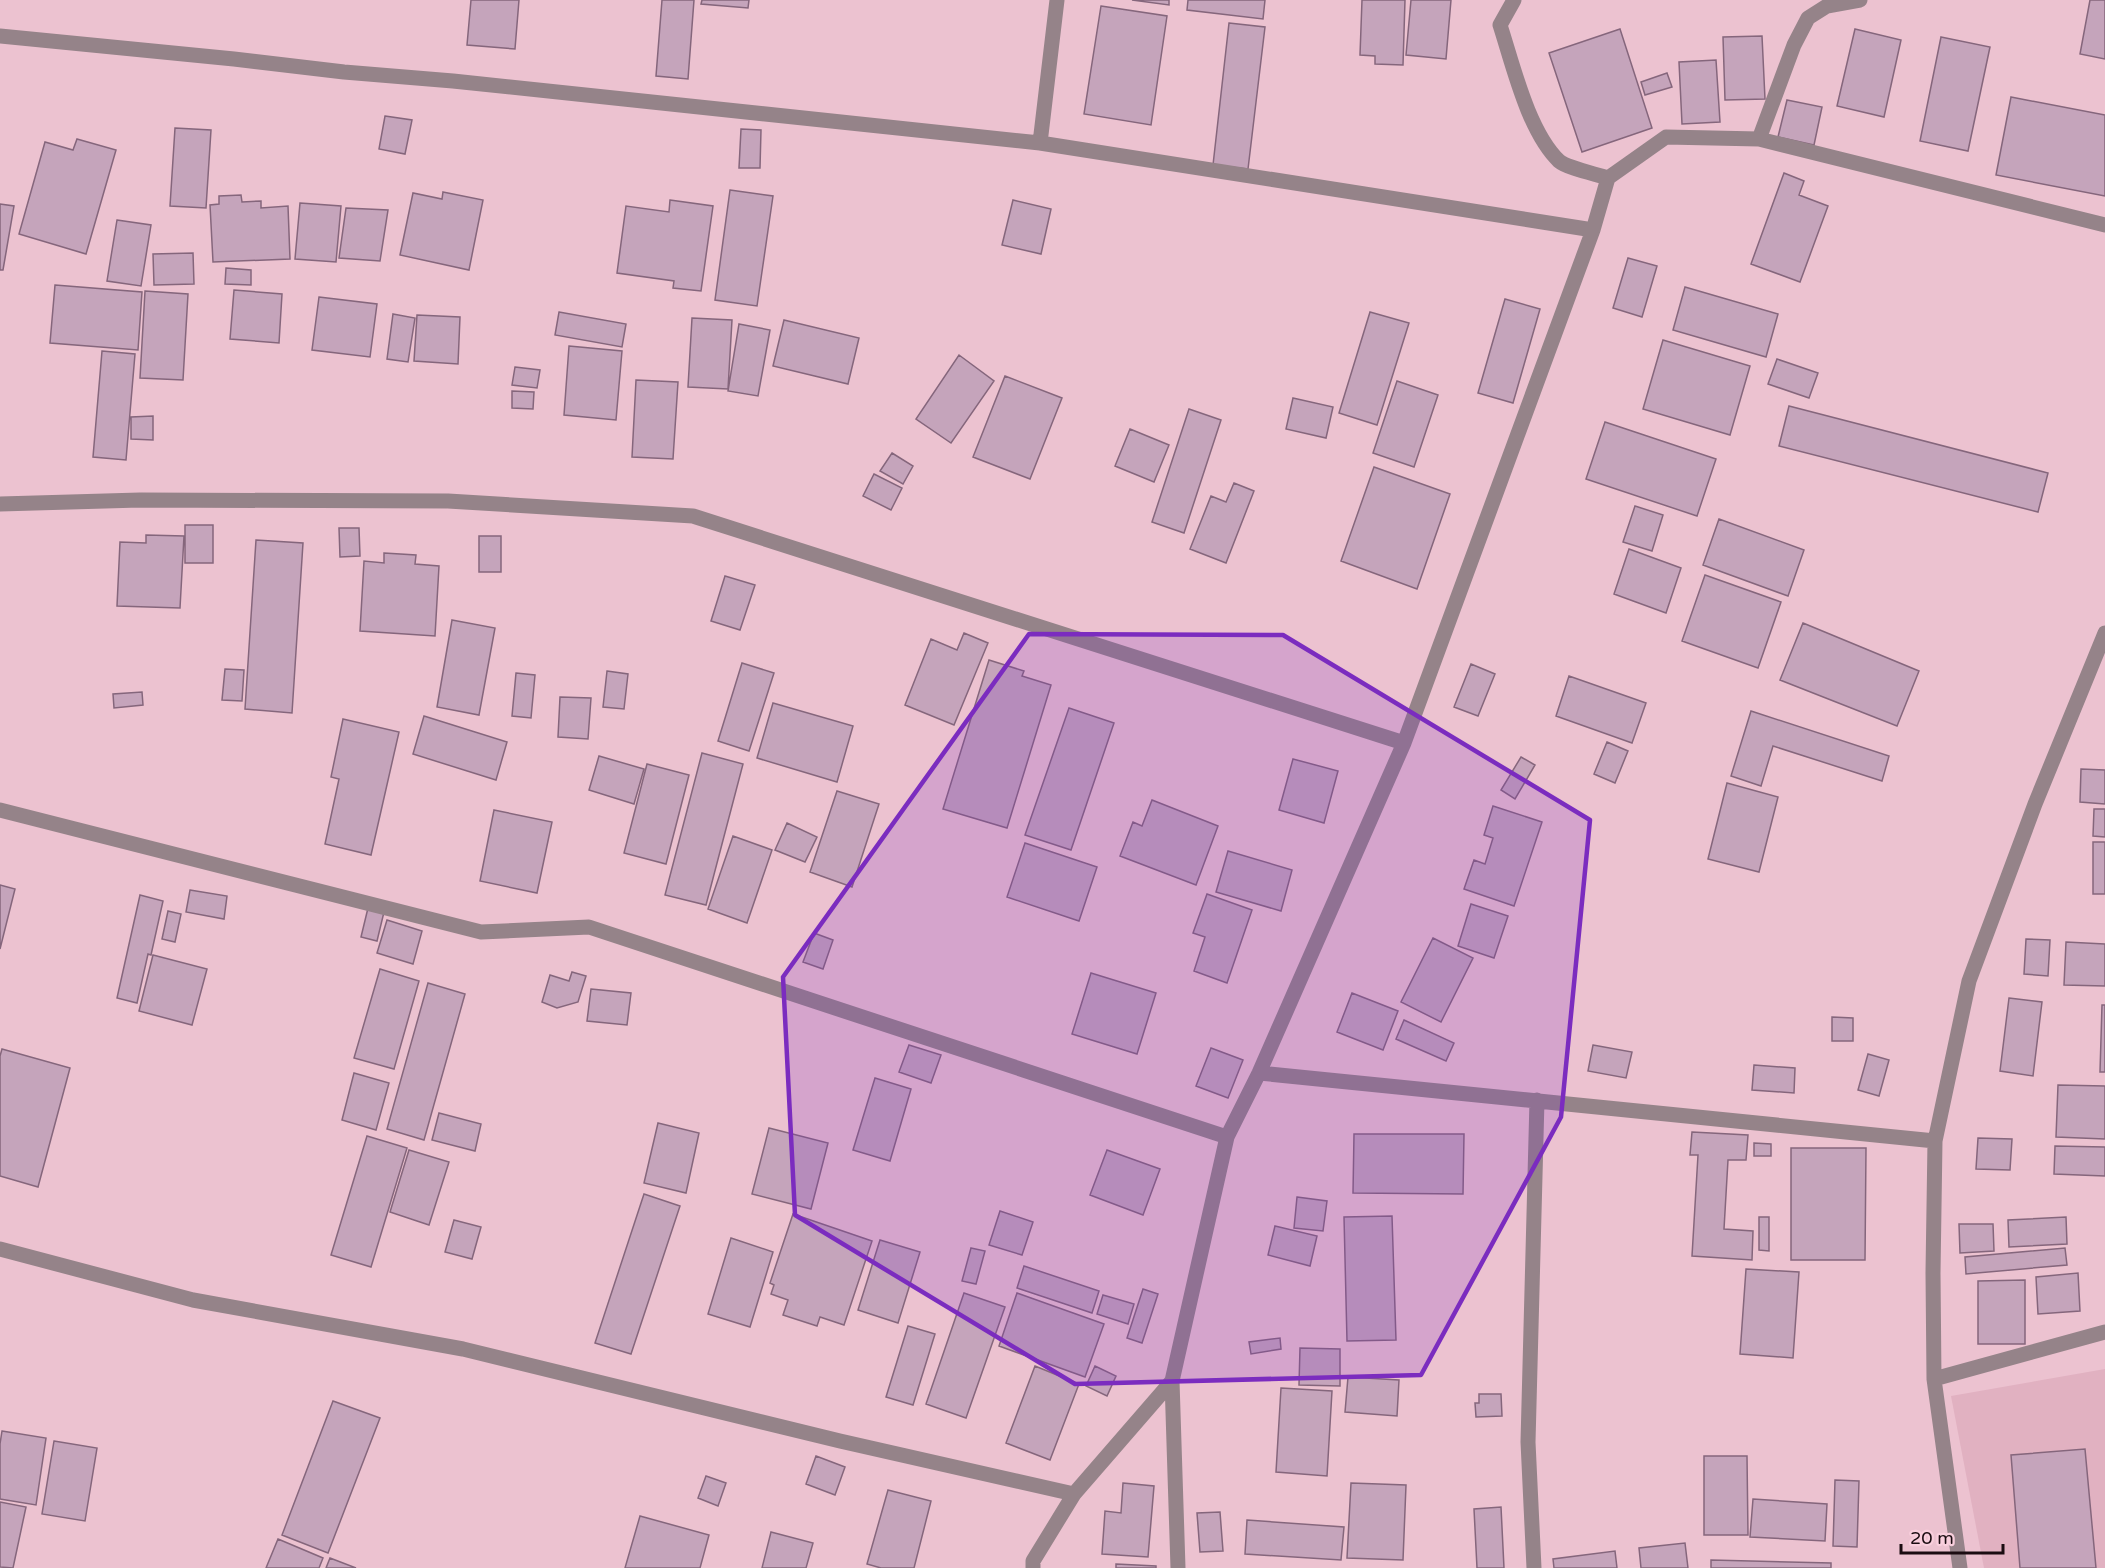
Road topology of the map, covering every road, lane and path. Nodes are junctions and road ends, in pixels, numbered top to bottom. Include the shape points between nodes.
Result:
1 (1057, 0) edge
2 (1514, 0) edge
3 (1860, 0) edge
4 (0, 36) edge
5 (1760, 139) junction
6 (1040, 144) junction
7 (1608, 178) junction
8 (2105, 225) edge
9 (1593, 230) junction
10 (0, 504) edge
11 (2105, 633) edge
12 (1404, 743) junction
13 (0, 810) edge
14 (1259, 1073) junction
15 (1537, 1100) junction
16 (1227, 1137) junction
17 (1935, 1141) junction
18 (0, 1249) edge
19 (2105, 1332) edge
20 (1934, 1379) junction
21 (1172, 1380) junction
22 (1074, 1494) junction
23 (1033, 1568) edge
24 (1178, 1568) edge
25 (1534, 1568) edge
26 (1960, 1568) edge

1 - 6 street
2 - 7 street via 1500,25 1537,130 1561,162
3 - 5 street via 1827,6 1808,18 1794,45
4 - 6 street
5 - 7 street via 1666,137
5 - 8 street
6 - 9 street
7 - 9 street
9 - 12 street
10 - 12 street via 140,500 448,501 693,516
11 - 17 street via 1969,981
12 - 14 street
13 - 16 street via 481,932 589,927
14 - 15 street
14 - 16 street
15 - 17 street
15 - 25 street via 1528,1442
16 - 21 street
17 - 20 street
18 - 22 street via 193,1300 463,1348
19 - 20 street
20 - 26 street
21 - 22 street
21 - 24 street
22 - 23 street

